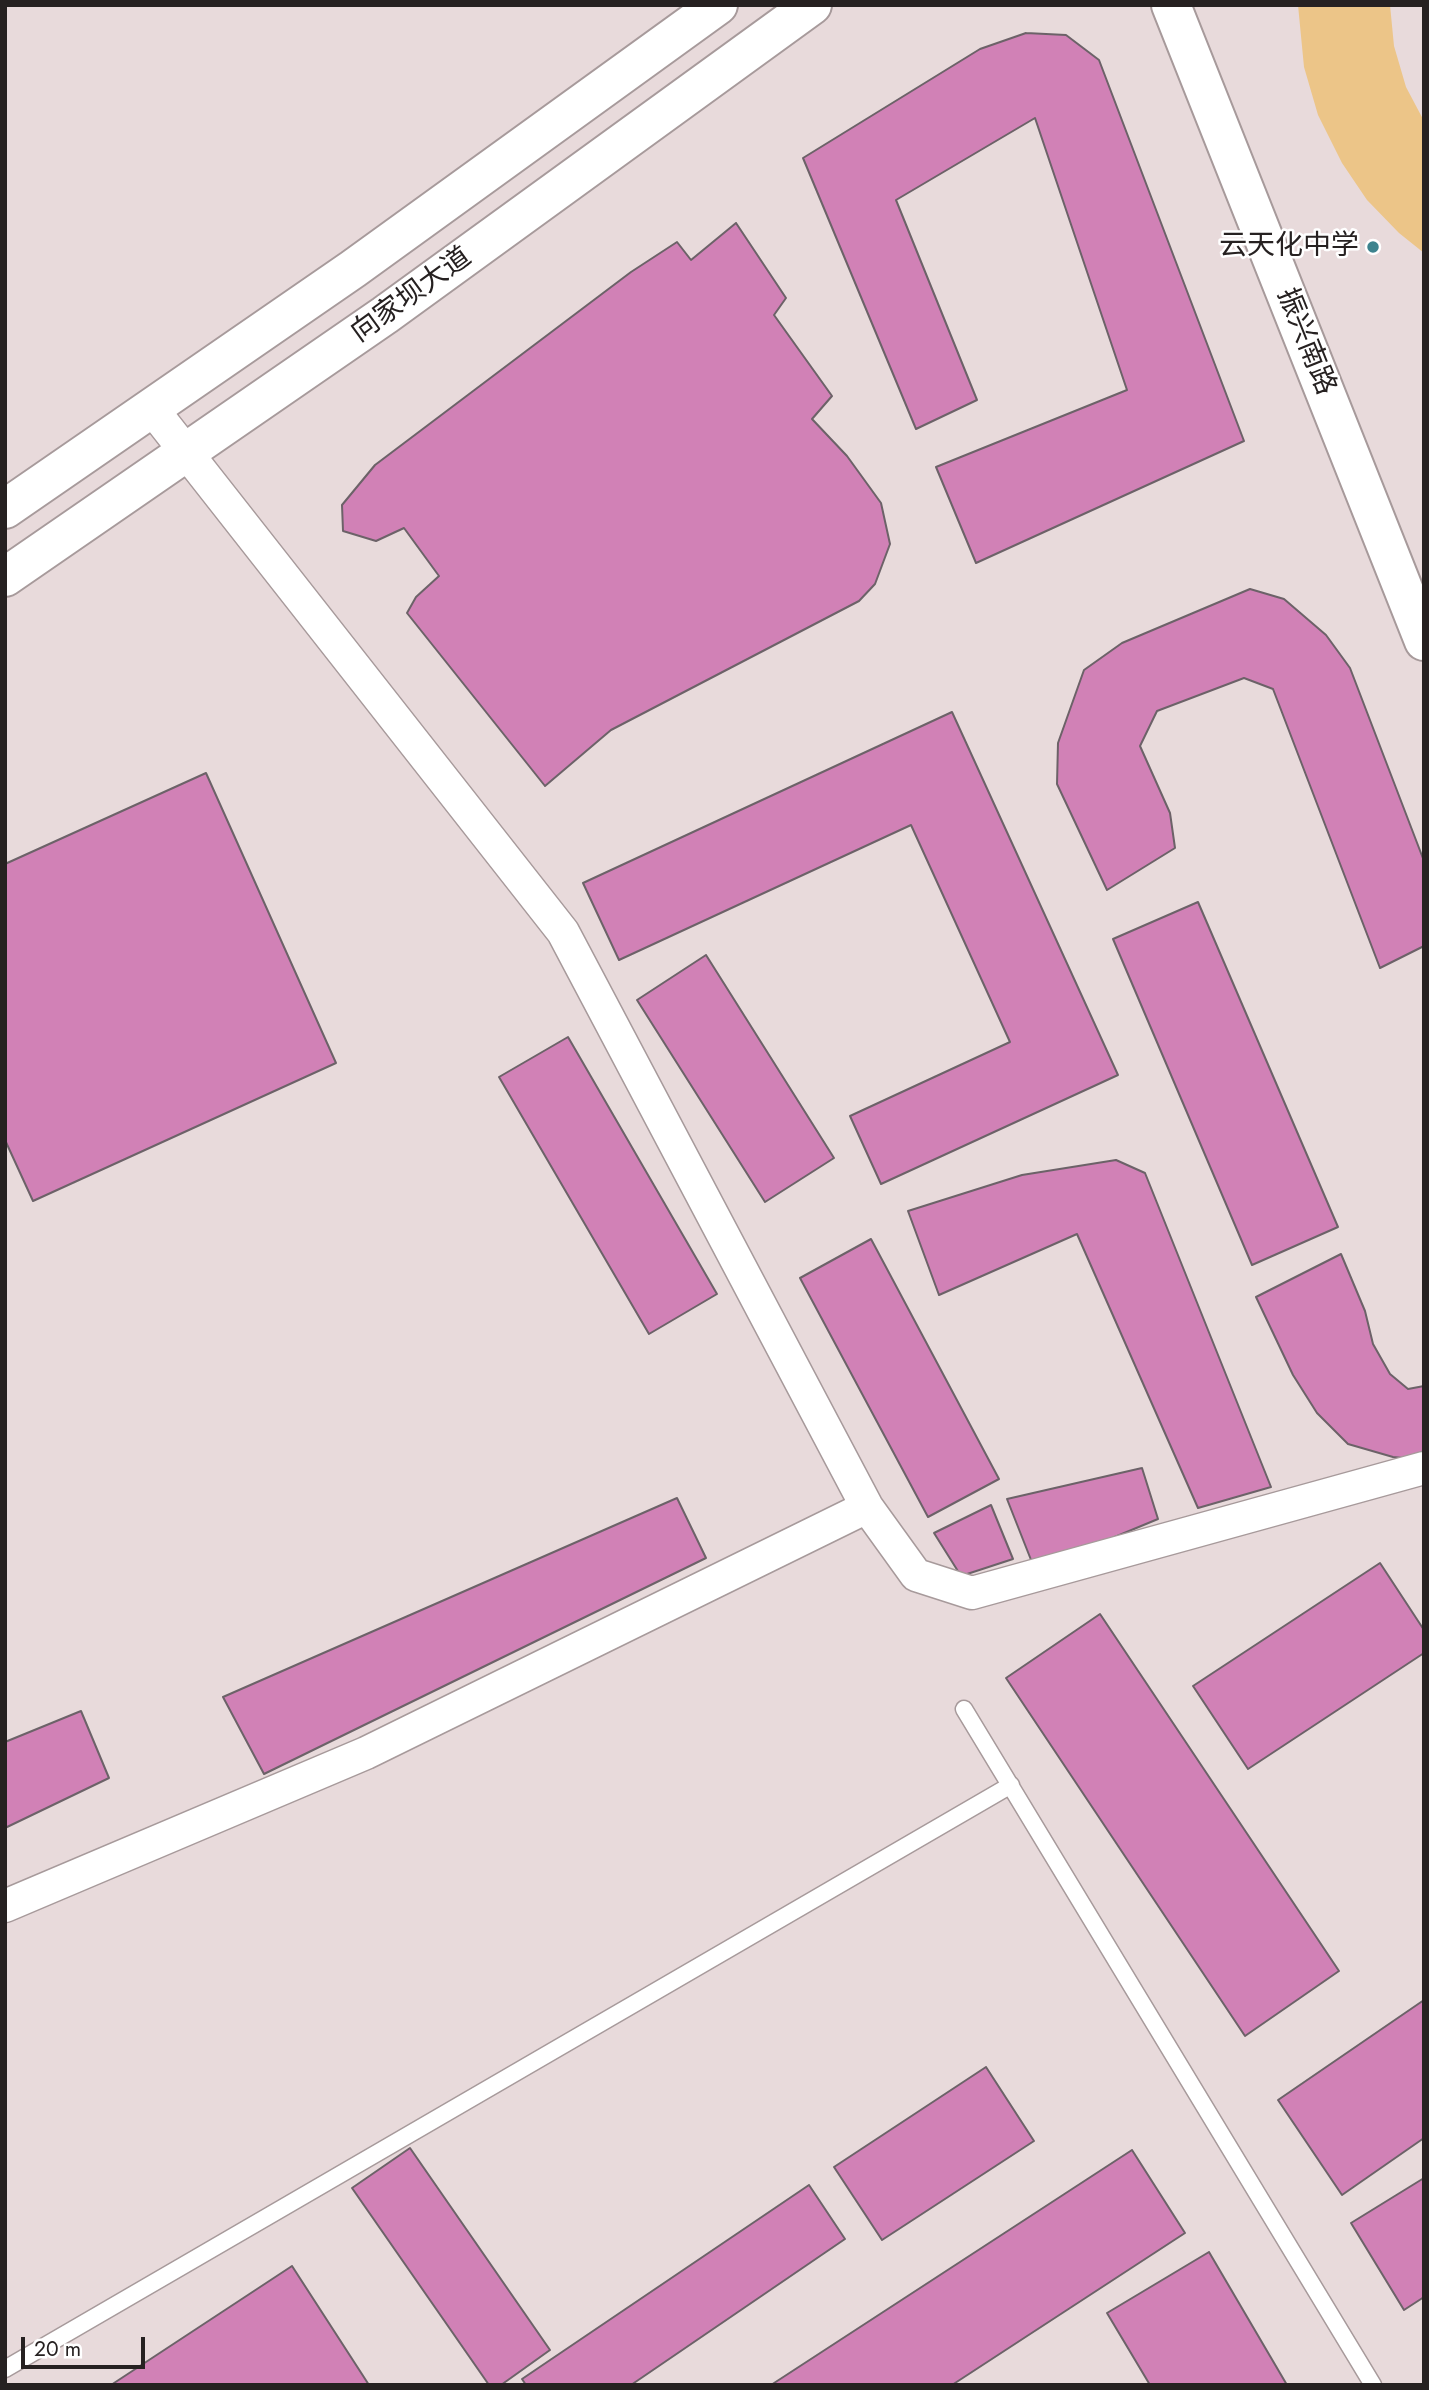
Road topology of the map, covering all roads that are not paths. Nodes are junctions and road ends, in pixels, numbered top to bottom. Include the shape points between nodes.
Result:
1 (718, 5) edge
2 (812, 5) edge
3 (1171, 5) edge
4 (153, 410) junction
5 (187, 454) junction
6 (5, 509) edge
7 (5, 577) edge
8 (1424, 640) edge
9 (1424, 1468) edge
10 (867, 1507) junction
11 (964, 1709) dead end
12 (1011, 1786) junction
13 (5, 1906) edge
14 (5, 2369) edge
15 (1373, 2385) edge

1 - 4 main road, 向家坝大道
2 - 5 main road, 向家坝大道
3 - 8 main road, 振兴南路
4 - 5 street
4 - 6 main road, 向家坝大道
5 - 7 main road, 向家坝大道
5 - 10 street via 563,932
9 - 10 street via 972,1593 916,1575
10 - 13 street via 366,1753
11 - 12 lane
12 - 14 lane
12 - 15 lane

